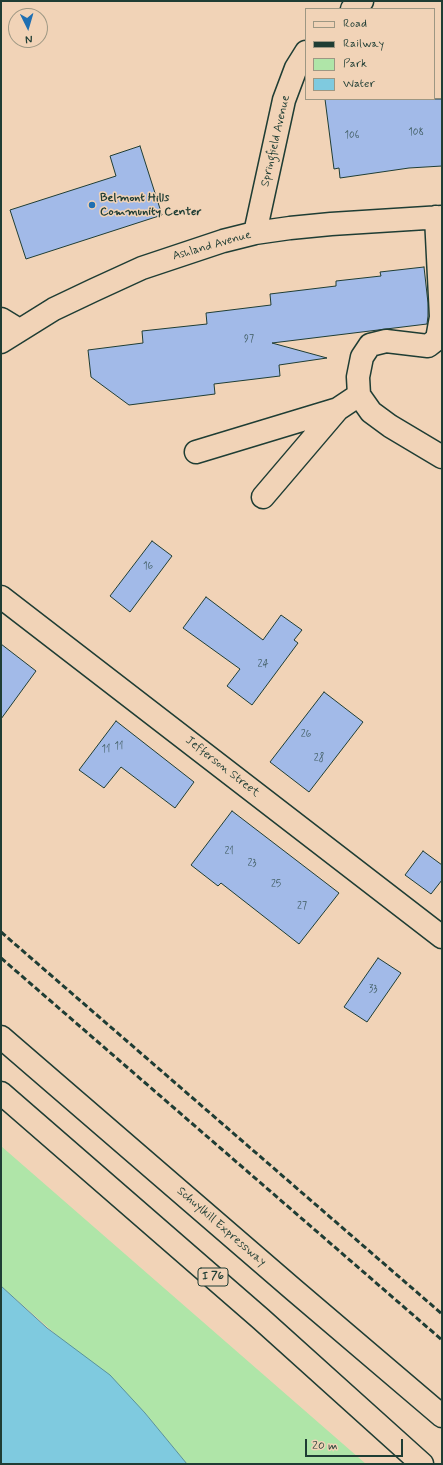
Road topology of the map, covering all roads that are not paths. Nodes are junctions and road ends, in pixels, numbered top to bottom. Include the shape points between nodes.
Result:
1 (362, 1) edge
2 (353, 8) edge
3 (305, 54) edge
4 (439, 217) edge
5 (255, 233) junction
6 (10, 325) edge
7 (1, 342) edge
8 (359, 396) junction
9 (338, 409) junction
10 (196, 452) dead end
11 (442, 457) edge
12 (263, 498) dead end
13 (1, 597) edge
14 (442, 937) edge
15 (1, 1036) edge
16 (1, 1093) edge
17 (442, 1416) edge
18 (422, 1464) edge

1 - 2 main road
3 - 5 main road, Springfield Avenue via 296,68 284,100
4 - 5 main road, Ashland Avenue via 331,224
4 - 8 main road via 441,317 437,339 428,346 386,341 370,345 362,357 358,377
5 - 6 main road, Ashland Avenue via 190,251 142,268 54,309
6 - 7 main road, Ashland Avenue
8 - 9 main road
8 - 11 main road via 372,412 390,426
9 - 10 main road
9 - 12 main road
13 - 14 main road, Jefferson Street
15 - 17 main road, Schuylkill Expressway
16 - 18 main road, I 76 via 261,1319

